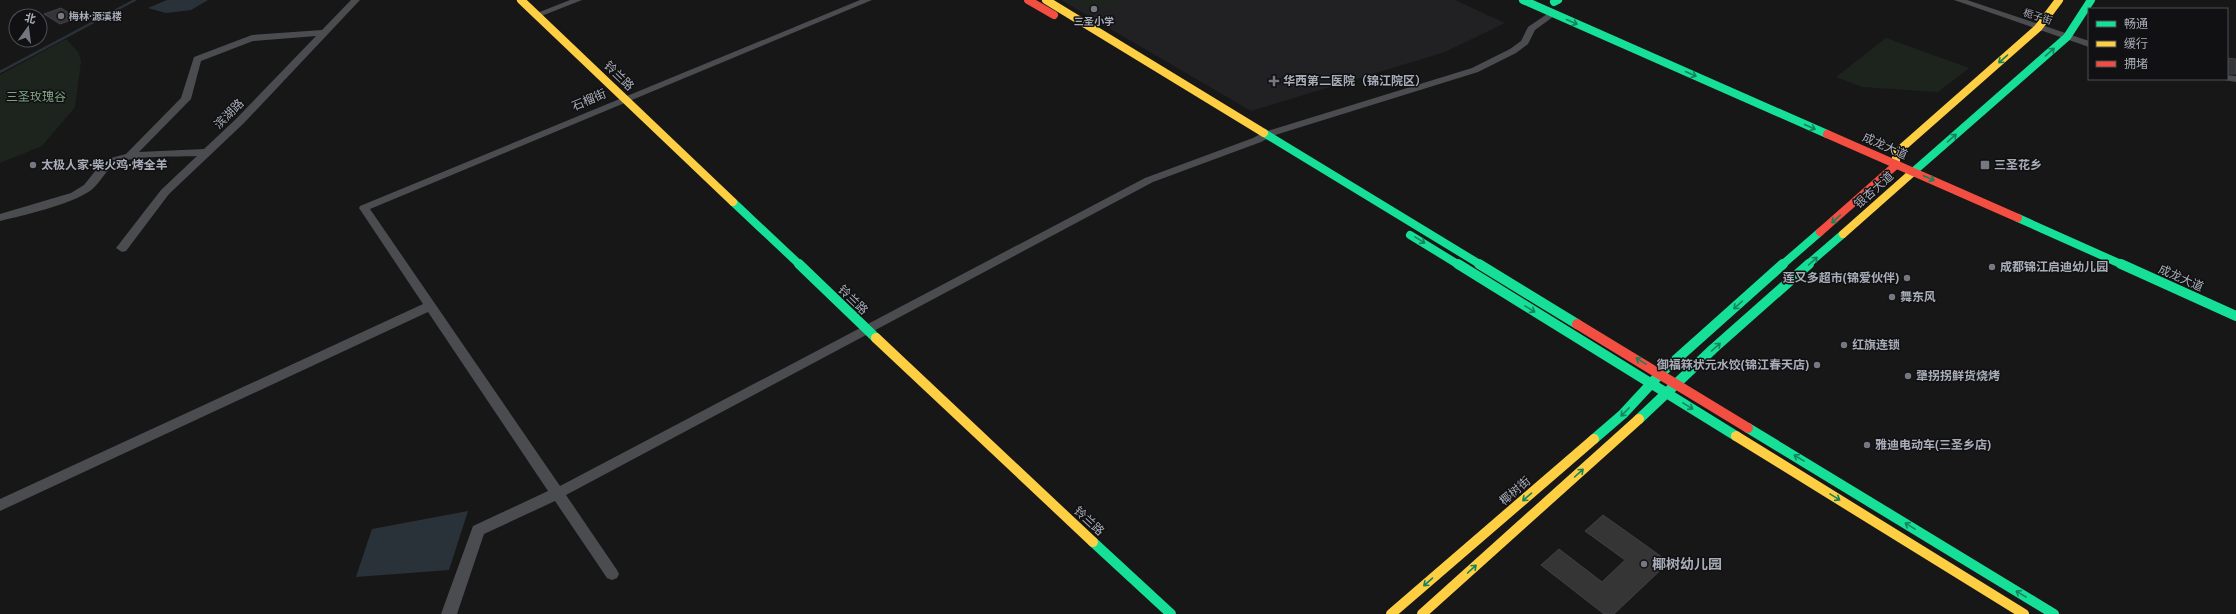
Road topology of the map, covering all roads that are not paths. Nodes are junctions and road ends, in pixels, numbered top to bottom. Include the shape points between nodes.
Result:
1 (356, 0) edge
2 (521, 0) edge
3 (578, 0) edge
4 (868, 0) edge
5 (1028, 0) edge
6 (1046, 0) edge
7 (1523, 0) edge
8 (1958, 0) edge
9 (2059, 0) edge
10 (2091, 0) edge
11 (1554, 14) junction
12 (536, 15) junction
13 (2038, 28) junction
14 (325, 33) junction
15 (2067, 37) junction
16 (2088, 44) edge
17 (625, 99) junction
18 (1268, 134) junction
19 (1257, 140) junction
20 (1892, 151) junction
21 (209, 152) junction
22 (130, 156) junction
23 (1284, 157) dead end
24 (1896, 165) junction
25 (1926, 165) junction
26 (1913, 172) junction
27 (0, 218) edge
28 (1400, 228) dead end
29 (122, 248) dead end
30 (430, 306) junction
31 (2236, 316) edge
32 (866, 329) junction
33 (1661, 374) junction
34 (1651, 383) junction
35 (1678, 384) junction
36 (1668, 394) junction
37 (558, 493) junction
38 (0, 505) edge
39 (612, 574) dead end
40 (449, 614) edge
41 (1171, 614) edge
42 (1391, 614) edge
43 (1422, 614) edge
44 (2024, 614) edge
45 (2054, 614) edge

1 - 14 street, 滨湖路
2 - 12 main road, 铃兰路
3 - 12 street
4 - 17 street, 石榴街
5 - 19 main road
6 - 18 main road
7 - 11 main road, 成龙大道
8 - 13 street, 栀子街
9 - 13 main road
10 - 15 main road, 银杏大道
11 - 18 street via 1531,30 1525,42 1513,51 1475,70
11 -> 24 main road, 成龙大道
12 - 17 main road, 铃兰路
13 - 15 street, 栀子街
13 -> 20 main road
14 - 21 street, 滨湖路
14 - 22 street via 252,38 197,59 186,99
15 - 16 street, 栀子街
25 -> 15 main road, 银杏大道
17 - 30 street, 石榴街 via 364,208
17 - 32 main road, 铃兰路
18 - 19 street
33 -> 18 main road
19 - 23 main road
19 - 32 street via 1149,180
20 - 24 main road, 银杏大道
20 - 25 main road, 成龙大道
21 - 22 street
21 - 29 street, 滨湖路 via 165,192
22 - 27 street via 115,160 104,167 88,187 75,195
24 - 26 main road, 成龙大道
24 -> 33 main road, 银杏大道
25 - 26 main road, 银杏大道
26 -> 31 main road, 成龙大道
35 -> 26 main road, 银杏大道
28 -> 34 main road
30 - 37 street
30 - 38 street
32 - 37 street
32 - 41 main road, 铃兰路
33 - 34 main road, 银杏大道
33 - 35 main road
34 - 36 main road
34 -> 42 main road, 椰树街 via 1623,414
35 - 36 main road, 银杏大道
45 -> 35 main road
43 -> 36 main road
36 -> 44 main road
37 - 39 street
37 - 40 street via 478,530

